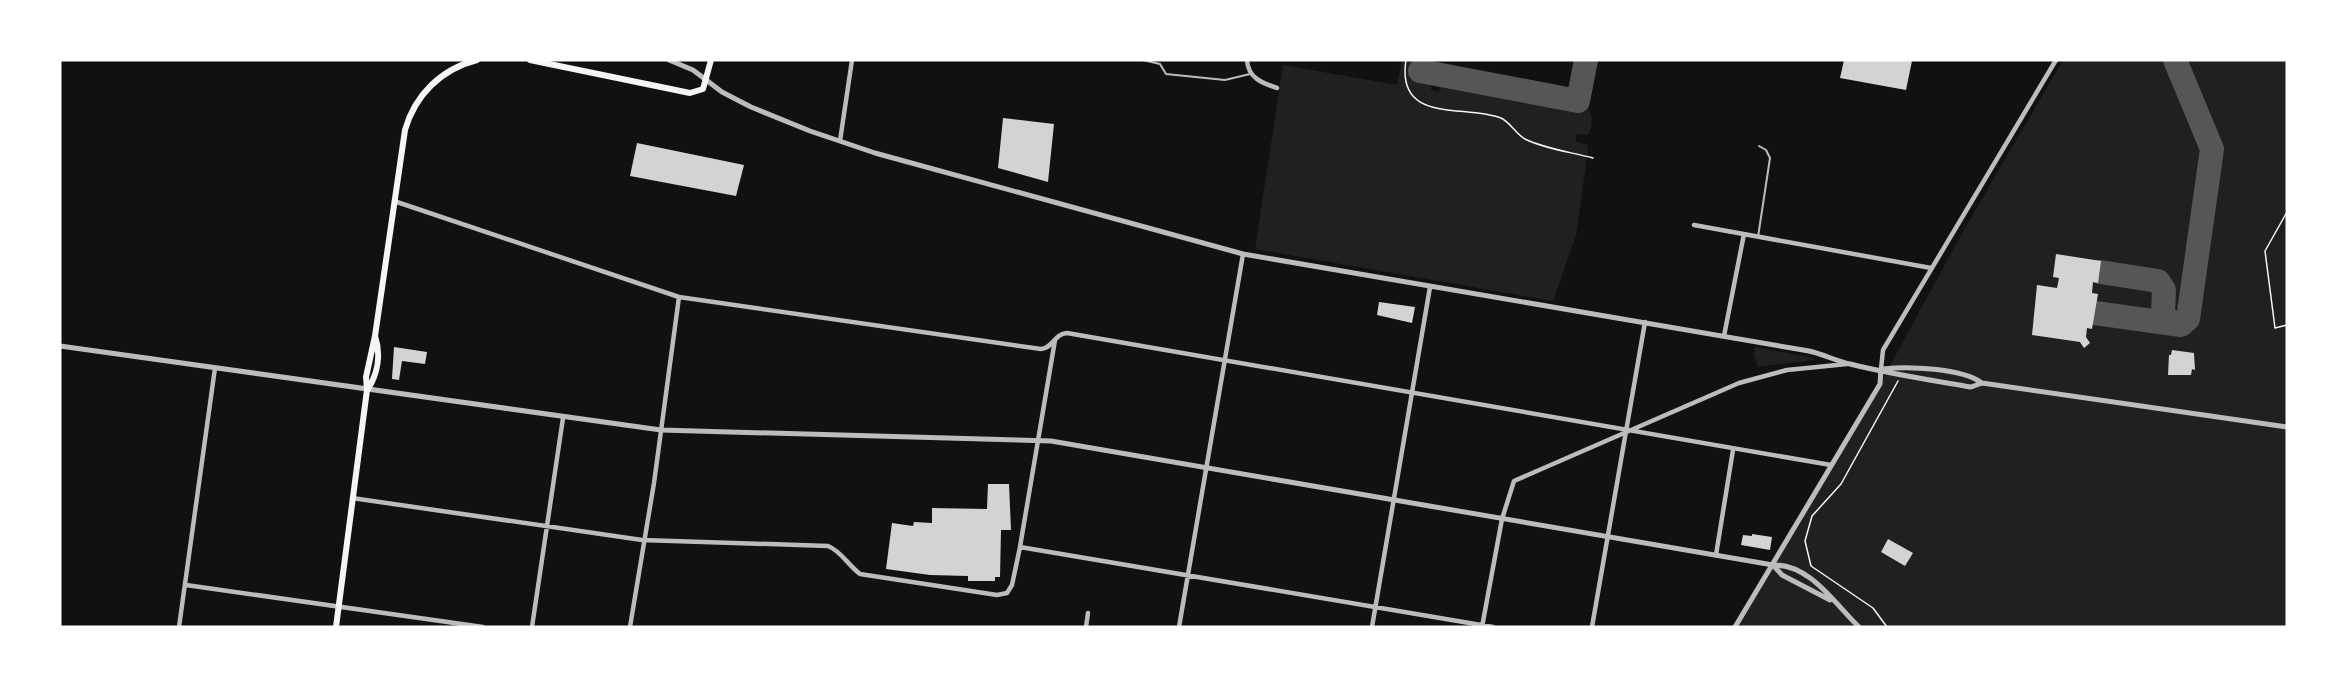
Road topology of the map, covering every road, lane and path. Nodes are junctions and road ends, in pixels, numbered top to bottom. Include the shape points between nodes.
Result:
1 (477, 60) edge
2 (530, 60) edge
3 (669, 60) edge
4 (711, 60) edge
5 (852, 60) edge
6 (1143, 60) edge
7 (1247, 60) edge
8 (1406, 60) edge
9 (2056, 60) edge
10 (1250, 74) junction
11 (707, 81) junction
12 (1277, 88) dead end
13 (840, 141) junction
14 (1759, 146) dead end
15 (1593, 158) dead end
16 (394, 201) junction
17 (2287, 212) edge
18 (1694, 225) dead end
19 (1744, 234) junction
20 (1758, 237) junction
21 (1243, 254) junction
22 (1931, 268) junction
23 (1430, 287) junction
24 (678, 297) junction
25 (1645, 322) junction
26 (2287, 325) edge
27 (1725, 336) junction
28 (1056, 338) junction
29 (60, 347) edge
30 (1226, 361) junction
31 (1849, 364) junction
32 (215, 368) junction
33 (1881, 369) junction
34 (1899, 376) junction
35 (1982, 383) junction
36 (367, 390) junction
37 (1413, 393) junction
38 (563, 418) junction
39 (2287, 427) edge
40 (661, 429) junction
41 (1627, 430) junction
42 (1039, 442) junction
43 (1733, 450) junction
44 (1831, 465) junction
45 (1207, 469) junction
46 (352, 498) junction
47 (1395, 501) junction
48 (1502, 519) junction
49 (547, 526) junction
50 (1608, 537) junction
51 (642, 540) junction
52 (1020, 547) junction
53 (1716, 555) junction
54 (1773, 565) junction
55 (1188, 574) junction
56 (186, 585) junction
57 (1832, 602) junction
58 (338, 607) junction
59 (1376, 607) junction
60 (1088, 613) dead end
61 (1482, 626) edge
62 (179, 627) edge
63 (336, 627) edge
64 (483, 627) edge
65 (532, 627) edge
66 (630, 627) edge
67 (1086, 627) edge
68 (1179, 627) edge
69 (1372, 627) edge
70 (1493, 627) edge
71 (1592, 627) edge
72 (1735, 627) edge
73 (1859, 627) edge
74 (1887, 627) edge

1 - 16 main road via 462,64 434,82 412,109
2 - 11 main road via 690,93 703,89
3 - 11 street
4 - 11 main road
5 - 13 street
6 - 10 lane via 1160,64 1166,74 1225,80
7 - 10 street
8 - 15 path via 1409,92 1423,105 1501,118 1527,140
9 - 22 street
10 - 12 street
11 - 13 street via 751,107
13 - 21 street via 914,165
14 - 20 lane via 1770,158
16 - 24 street
16 - 36 main road
17 - 26 path via 2268,241 2265,259 2275,328
18 - 19 street
19 - 20 street
19 - 27 street
20 - 22 street
21 - 23 street
21 - 30 street
22 - 33 street via 1882,351
23 - 25 street
23 - 37 street
24 - 28 street via 1041,350
24 - 40 street
25 - 27 street
25 - 41 street
27 - 31 street via 1809,351
28 - 30 street via 1067,333
28 - 42 street
29 - 32 street
30 - 37 street
30 - 45 street
31 - 33 street
31 - 41 street via 1787,370 1738,383
32 - 36 street
32 - 56 street
33 - 34 street
33 - 35 street via 1912,367 1973,377
33 - 44 street via 1880,384
34 - 35 street via 1971,387
34 - 74 path via 1841,484 1815,510 1805,541 1811,566 1873,608
35 - 39 street
36 - 38 street
36 - 46 main road
37 - 41 street
37 - 47 street
38 - 40 street
38 - 49 street
40 - 42 street
40 - 51 street
41 - 43 street
41 - 48 street via 1516,480
41 - 50 street
42 - 45 street
42 - 52 street
43 - 44 street
43 - 53 street
44 - 54 street
45 - 47 street
45 - 55 street
46 - 49 street
46 - 58 main road
47 - 48 street
47 - 59 street
48 - 50 street
48 - 61 street
49 - 51 street
49 - 65 street
50 - 53 street
50 - 71 street
51 - 52 street via 828,546 837,549 860,574 997,595 1007,593 1012,585
51 - 66 street
52 - 55 street
53 - 54 street
54 - 57 street via 1782,575
54 - 57 street via 1788,565 1813,579
54 - 72 street
55 - 59 street
55 - 68 street
56 - 58 street
56 - 62 street
57 - 73 street
58 - 63 main road
58 - 64 street
59 - 61 street
59 - 69 street
60 - 67 street
61 - 70 street

